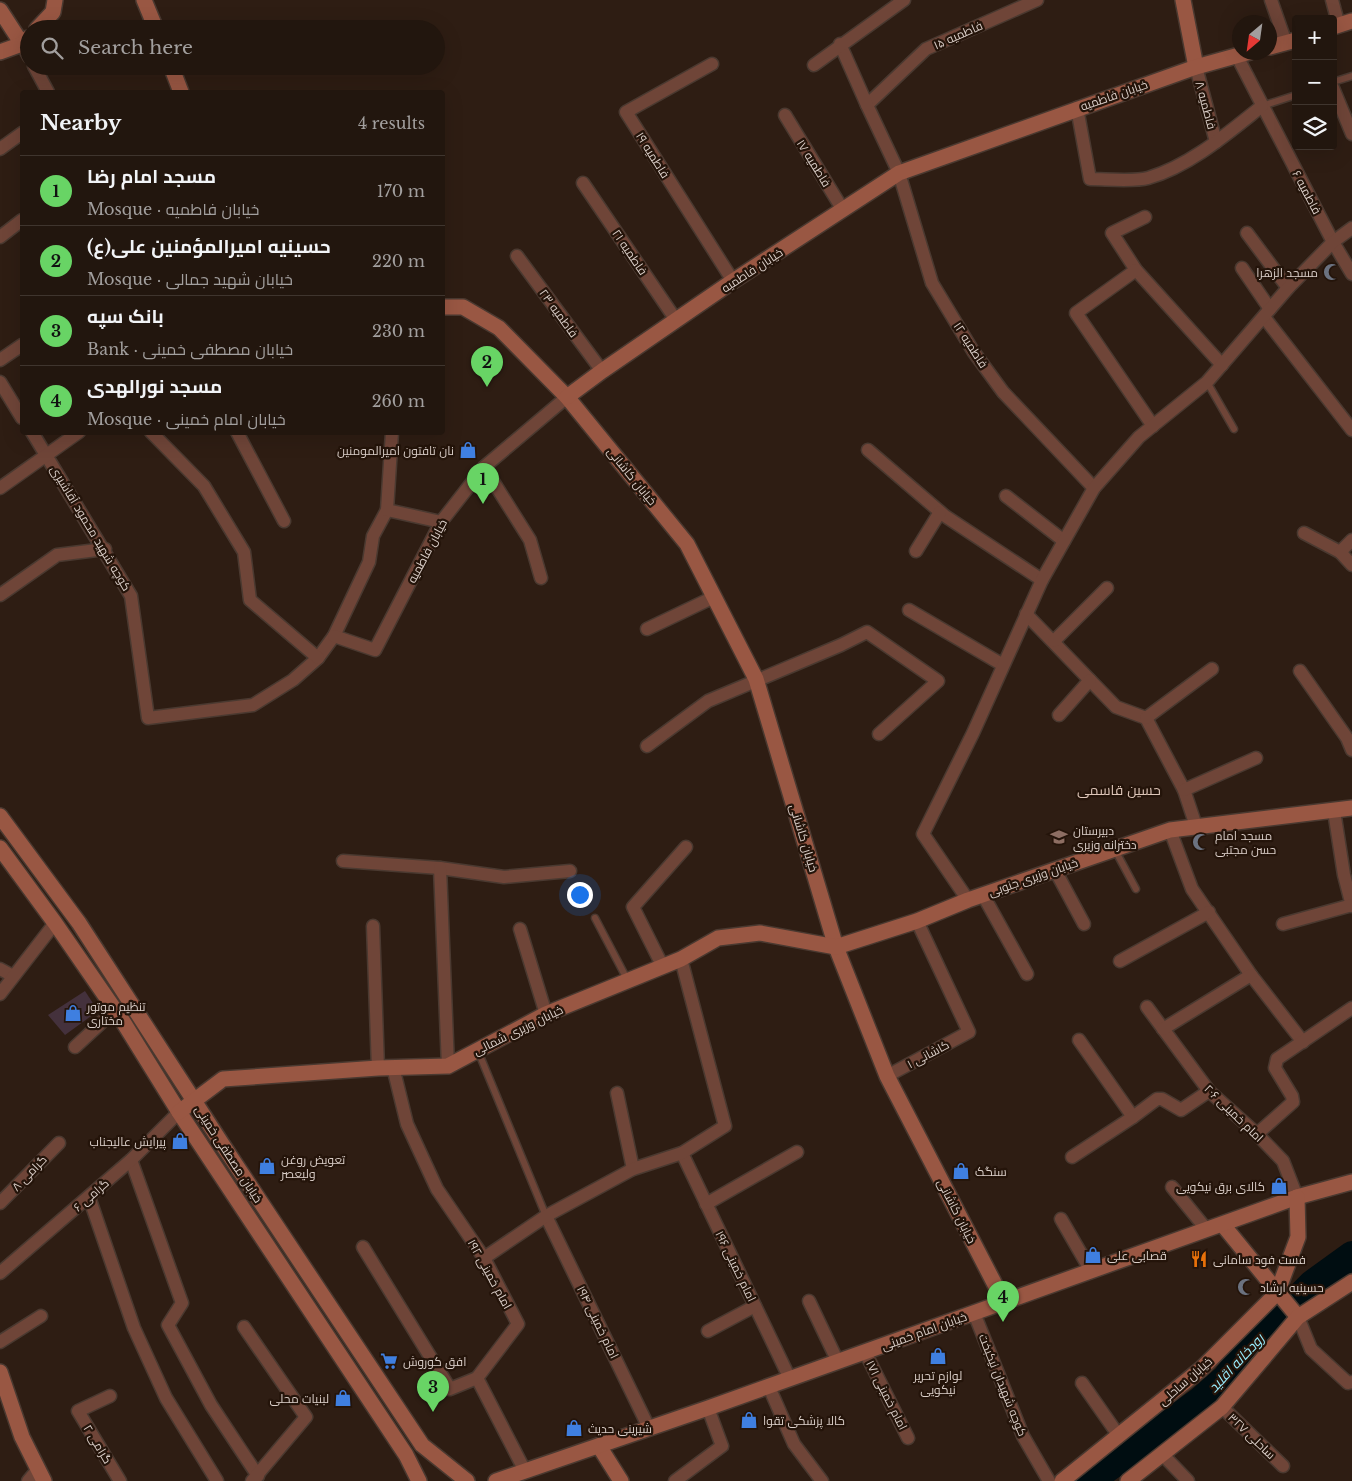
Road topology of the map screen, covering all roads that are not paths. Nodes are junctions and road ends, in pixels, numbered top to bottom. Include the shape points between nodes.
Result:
1 (55, 0) edge
2 (144, 0) edge
3 (904, 0) edge
4 (1038, 0) edge
5 (1182, 0) edge
6 (1271, 0) edge
7 (1332, 0) edge
8 (0, 10) edge
9 (45, 20) edge
10 (152, 20) edge
11 (1341, 25) edge
12 (20, 38) edge
13 (1291, 42) edge
14 (840, 44) junction
15 (1277, 45) edge
16 (20, 47) edge
17 (0, 52) edge
18 (1232, 57) edge
19 (1245, 60) edge
20 (712, 64) dead end
21 (814, 65) dead end
22 (1196, 67) junction
23 (39, 75) edge
24 (174, 75) edge
25 (1352, 76) edge
26 (1337, 81) edge
27 (47, 90) edge
28 (180, 90) edge
29 (1292, 96) edge
30 (1337, 98) edge
31 (867, 105) junction
32 (1262, 106) junction
33 (1077, 108) junction
34 (785, 115) dead end
35 (1352, 134) edge
36 (20, 135) edge
37 (1216, 142) junction
38 (0, 150) edge
39 (899, 173) junction
40 (584, 183) dead end
41 (843, 210) junction
42 (1145, 217) dead end
43 (20, 222) edge
44 (1352, 228) edge
45 (1247, 233) dead end
46 (0, 237) edge
47 (1333, 242) junction
48 (517, 256) dead end
49 (1242, 268) dead end
50 (1136, 270) junction
51 (1352, 274) edge
52 (733, 282) junction
53 (1288, 288) junction
54 (445, 308) edge
55 (1267, 313) junction
56 (676, 320) junction
57 (20, 346) edge
58 (0, 360) edge
59 (1222, 366) junction
60 (602, 371) junction
61 (0, 382) edge
62 (1206, 382) junction
63 (567, 397) junction
64 (20, 415) edge
65 (1153, 426) junction
66 (1234, 429) dead end
67 (1352, 430) edge
68 (34, 435) edge
69 (75, 435) edge
70 (154, 435) edge
71 (239, 435) edge
72 (392, 435) edge
73 (868, 450) dead end
74 (46, 455) junction
75 (484, 467) junction
76 (0, 488) edge
77 (1094, 488) junction
78 (1006, 496) dead end
79 (387, 510) junction
80 (940, 512) junction
81 (284, 521) dead end
82 (441, 522) junction
83 (1304, 533) dead end
84 (1352, 540) edge
85 (1064, 541) junction
86 (105, 549) junction
87 (916, 551) dead end
88 (1340, 552) junction
89 (1352, 565) edge
90 (541, 578) dead end
91 (1042, 580) junction
92 (1107, 588) dead end
93 (0, 595) edge
94 (714, 598) junction
95 (909, 610) dead end
96 (1026, 614) junction
97 (647, 630) dead end
98 (334, 636) junction
99 (1054, 641) junction
100 (318, 658) junction
101 (1003, 665) junction
102 (1212, 669) dead end
103 (1300, 671) dead end
104 (756, 679) junction
105 (1090, 680) junction
106 (1059, 715) dead end
107 (1146, 718) junction
108 (878, 734) dead end
109 (647, 746) dead end
110 (1352, 750) edge
111 (1256, 758) dead end
112 (1184, 790) junction
113 (1352, 808) edge
114 (1334, 811) junction
115 (0, 816) edge
116 (1196, 826) junction
117 (1170, 830) junction
118 (686, 847) dead end
119 (0, 848) edge
120 (1115, 849) junction
121 (343, 861) dead end
122 (440, 868) junction
123 (1055, 870) junction
124 (570, 871) dead end
125 (1136, 889) dead end
126 (983, 895) junction
127 (968, 900) junction
128 (1352, 906) edge
129 (1208, 912) junction
130 (595, 918) dead end
131 (917, 921) junction
132 (55, 923) junction
133 (1084, 924) dead end
134 (1283, 924) dead end
135 (372, 926) dead end
136 (520, 930) dead end
137 (836, 947) junction
138 (681, 959) junction
139 (1120, 961) dead end
140 (663, 966) junction
141 (0, 968) edge
142 (1027, 974) dead end
143 (1251, 975) junction
144 (13, 976) junction
145 (628, 980) junction
146 (0, 994) edge
147 (1147, 1007) dead end
148 (1352, 1008) edge
149 (115, 1010) junction
150 (546, 1014) junction
151 (1163, 1029) junction
152 (1079, 1040) dead end
153 (1302, 1042) junction
154 (75, 1047) dead end
155 (478, 1049) junction
156 (448, 1066) junction
157 (385, 1067) junction
158 (888, 1076) junction
159 (1209, 1091) junction
160 (617, 1093) dead end
161 (194, 1100) junction
162 (179, 1112) junction
163 (1134, 1117) junction
164 (1257, 1134) junction
165 (59, 1143) dead end
166 (797, 1152) dead end
167 (682, 1153) junction
168 (1072, 1157) dead end
169 (132, 1160) junction
170 (633, 1169) junction
171 (1352, 1182) edge
172 (1172, 1187) dead end
173 (89, 1197) junction
174 (1297, 1197) junction
175 (0, 1204) edge
176 (706, 1204) junction
177 (546, 1216) junction
178 (1061, 1220) dead end
179 (1223, 1225) junction
180 (1207, 1230) junction
181 (363, 1247) dead end
182 (484, 1258) junction
183 (1091, 1271) junction
184 (0, 1272) edge
185 (1352, 1282) edge
186 (1279, 1295) junction
187 (809, 1301) dead end
188 (1004, 1302) junction
189 (755, 1306) junction
190 (974, 1313) junction
191 (1295, 1313) junction
192 (41, 1316) dead end
193 (244, 1327) dead end
194 (708, 1331) dead end
195 (0, 1342) edge
196 (865, 1352) junction
197 (838, 1362) junction
198 (477, 1378) junction
199 (790, 1379) junction
200 (1, 1380) edge
201 (1352, 1382) edge
202 (1082, 1383) dead end
203 (768, 1387) junction
204 (110, 1396) dead end
205 (1222, 1407) junction
206 (708, 1408) junction
207 (649, 1428) junction
208 (1119, 1436) junction
209 (908, 1438) dead end
210 (422, 1445) junction
211 (599, 1446) junction
212 (1162, 1454) junction
213 (406, 1455) junction
214 (1282, 1466) dead end
215 (525, 1471) junction
216 (41, 1475) edge
217 (255, 1478) edge
218 (28, 1481) edge
219 (120, 1481) edge
220 (216, 1481) edge
221 (419, 1481) edge
222 (468, 1481) edge
223 (496, 1481) edge
224 (621, 1481) edge
225 (676, 1481) edge
226 (822, 1481) edge
227 (1049, 1481) edge
228 (1062, 1481) edge
229 (1128, 1481) edge
230 (1188, 1481) edge

1 - 9 street via 53,12
2 - 10 street
3 - 14 street
4 - 31 street, فاطمیه ۱۵ via 926,49
5 - 22 street
6 - 13 street
7 - 11 street
8 - 12 street
13 - 15 street
14 - 21 street
14 - 31 street
16 - 17 street
18 - 22 street, خیابان فاطمیه
19 - 32 street, فاطمیه ۶
20 - 52 street, فاطمیه ۱۹ via 626,112
22 - 33 street, خیابان فاطمیه
22 - 37 street, فاطمیه ۸
23 - 27 street
24 - 28 street
25 - 26 lane
29 - 32 lane
30 - 35 street
31 - 39 street
32 - 37 street
32 - 47 street, فاطمیه ۶
33 - 37 street via 1090,179 1146,178
33 - 39 street, خیابان فاطمیه
34 - 41 street, فاطمیه ۱۷
36 - 38 street
39 - 41 street, خیابان فاطمیه
39 - 77 street, فاطمیه ۱۲ via 932,283 973,351 1003,392
40 - 56 street, فاطمیه ۲۱
41 - 52 street, خیابان فاطمیه
42 - 50 street via 1112,233
43 - 46 street
44 - 47 street
45 - 53 street
47 - 51 street, فاطمیه ۶
47 - 53 street
48 - 60 street, فاطمیه ۲۳
49 - 55 street
50 - 59 street
50 - 65 street via 1076,312
52 - 56 street, خیابان فاطمیه
53 - 55 street
54 - 63 street, خیابان کاشانی via 463,307 499,328
55 - 59 street
55 - 67 street
56 - 60 street, خیابان فاطمیه
57 - 58 street
59 - 62 street
60 - 63 street, خیابان فاطمیه
61 - 64 street
62 - 65 street
62 - 66 lane
63 - 75 street, خیابان فاطمیه
63 - 94 street, خیابان کاشانی via 687,544
65 - 77 street
68 - 74 street, کوچه شهید محمود آقاشیری
69 - 74 street
70 - 100 street via 204,486 244,552 250,600
71 - 81 street
72 - 79 street
73 - 80 street
74 - 76 street
74 - 86 street, کوچه شهید محمود آقاشیری
75 - 82 street, خیابان فاطمیه
75 - 90 street via 530,540
77 - 85 street
78 - 85 street
79 - 82 street
79 - 98 street via 373,536 370,562
80 - 87 street
80 - 91 street
82 - 98 street, خیابان فاطمیه via 375,650
83 - 88 street
84 - 88 street
85 - 91 street
86 - 93 street via 57,555
86 - 100 street, کوچه شهید محمود آقاشیری via 131,596 148,718 253,705 293,680
88 - 89 street
91 - 96 street
92 - 99 street
94 - 97 street
94 - 104 street, خیابان کاشانی
95 - 101 street
96 - 99 street
96 - 101 street
98 - 100 street
99 - 105 street
101 - 127 street via 923,834
102 - 107 street
103 - 110 street via 1348,738
104 - 108 street via 866,632 938,681
104 - 109 street via 708,701
104 - 137 street, خیابان کاشانی
105 - 106 street
105 - 107 street via 1116,707
107 - 112 street
111 - 112 street
112 - 116 street
113 - 114 street, خیابان وزیری جنوبی
114 - 116 street, خیابان وزیری جنوبی
114 - 128 street
115 - 161 street, خیابان مصطفی خمینی via 80,923
116 - 117 street, خیابان وزیری جنوبی
117 - 120 street, خیابان وزیری جنوبی
117 - 129 street via 1192,889
118 - 140 street via 633,907
119 - 132 street, خیابان مصطفی خمینی
120 - 123 street, خیابان وزیری جنوبی
120 - 125 lane
121 - 122 street
122 - 124 street via 504,877
122 - 156 street
123 - 126 street, خیابان وزیری جنوبی
123 - 133 street
126 - 127 street, خیابان وزیری جنوبی
126 - 142 street
127 - 131 street, خیابان وزیری جنوبی
128 - 134 street
129 - 139 street
129 - 143 street
130 - 145 lane
131 - 137 street, خیابان وزیری جنوبی
131 - 158 street, کاشانی ۱ via 969,1032
132 - 144 street
132 - 149 street, خیابان مصطفی خمینی
135 - 157 street, امام خمینی ۱۹۲
136 - 150 street
137 - 138 street, خیابان وزیری شمالی via 760,933 718,938
137 - 158 street, خیابان کاشانی
138 - 140 street, خیابان وزیری شمالی
138 - 167 street via 725,1126
140 - 145 street, خیابان وزیری شمالی
141 - 144 street
143 - 151 street
143 - 153 street
144 - 146 street
145 - 150 street, خیابان وزیری شمالی
147 - 151 street, امام خمینی ۲۰۶
148 - 153 street
149 - 154 street
149 - 162 street, خیابان مصطفی خمینی
150 - 155 street, خیابان وزیری شمالی
151 - 159 street, امام خمینی ۲۰۶
152 - 163 street
153 - 164 street via 1277,1059 1275,1064 1293,1102
155 - 156 street, خیابان وزیری شمالی
155 - 177 lane
156 - 157 street, خیابان وزیری شمالی
157 - 161 street, خیابان وزیری شمالی via 223,1079
157 - 182 street, امام خمینی ۱۹۲ via 406,1124 437,1188
158 - 188 street, خیابان کاشانی
159 - 163 street via 1180,1110 1162,1099 1157,1100
159 - 164 street, امام خمینی ۲۰۶
160 - 170 street
161 - 162 street, خیابان وزیری شمالی
161 - 210 street, خیابان مصطفی خمینی
162 - 169 street, گرامی ۶
162 - 213 street, خیابان مصطفی خمینی
163 - 168 street
164 - 174 street, امام خمینی ۲۰۶ via 1283,1160
165 - 175 street, گرامی ۸
166 - 176 street
167 - 170 street
167 - 176 street, امام خمینی ۱۹۶
169 - 173 street, گرامی ۶
169 - 217 street via 182,1303 168,1325 210,1405
170 - 177 street
171 - 174 street, خیابان امام خمینی
172 - 180 street
173 - 184 street, گرامی ۶
173 - 220 street via 134,1328 166,1398
174 - 179 street, خیابان امام خمینی
174 - 186 street via 1298,1237
176 - 189 street, امام خمینی ۱۹۶
177 - 182 street
177 - 207 street, امام خمینی ۱۹۴
178 - 183 street
179 - 180 street, خیابان امام خمینی
179 - 186 street
180 - 183 street, خیابان امام خمینی
181 - 198 street via 450,1389
182 - 198 street, امام خمینی ۱۹۲ via 518,1324
183 - 188 street, خیابان امام خمینی
185 - 191 street
186 - 191 street
186 - 208 street, خیابان ساحلی via 1201,1369
187 - 197 street
188 - 190 street, خیابان امام خمینی
189 - 194 street
189 - 199 street, امام خمینی ۱۹۶
190 - 196 street, خیابان امام خمینی
190 - 227 street, کوچه شهیدان نیکبخت via 1022,1436
191 - 201 street via 1311,1349 1348,1383
191 - 205 street
192 - 195 street
193 - 217 street via 306,1417
196 - 197 street, خیابان امام خمینی
196 - 209 street, امام خمینی ۱۷۱
197 - 199 street, خیابان امام خمینی
198 - 215 street
199 - 203 street, خیابان امام خمینی
200 - 216 street via 22,1437
202 - 208 street
203 - 206 street, خیابان امام خمینی
203 - 226 street via 794,1444
204 - 219 street, گرامی ۲ via 78,1411
205 - 212 street
205 - 214 street, ساحلی ۳۲۷
206 - 207 street, خیابان امام خمینی
206 - 225 street via 722,1446
207 - 211 street, خیابان امام خمینی
208 - 228 street, خیابان ساحلی
210 - 213 street
210 - 222 street, خیابان مصطفی خمینی
211 - 215 street, خیابان امام خمینی
211 - 224 street
212 - 229 street
212 - 230 street
213 - 221 street, خیابان مصطفی خمینی
215 - 223 street, خیابان امام خمینی
216 - 218 street

